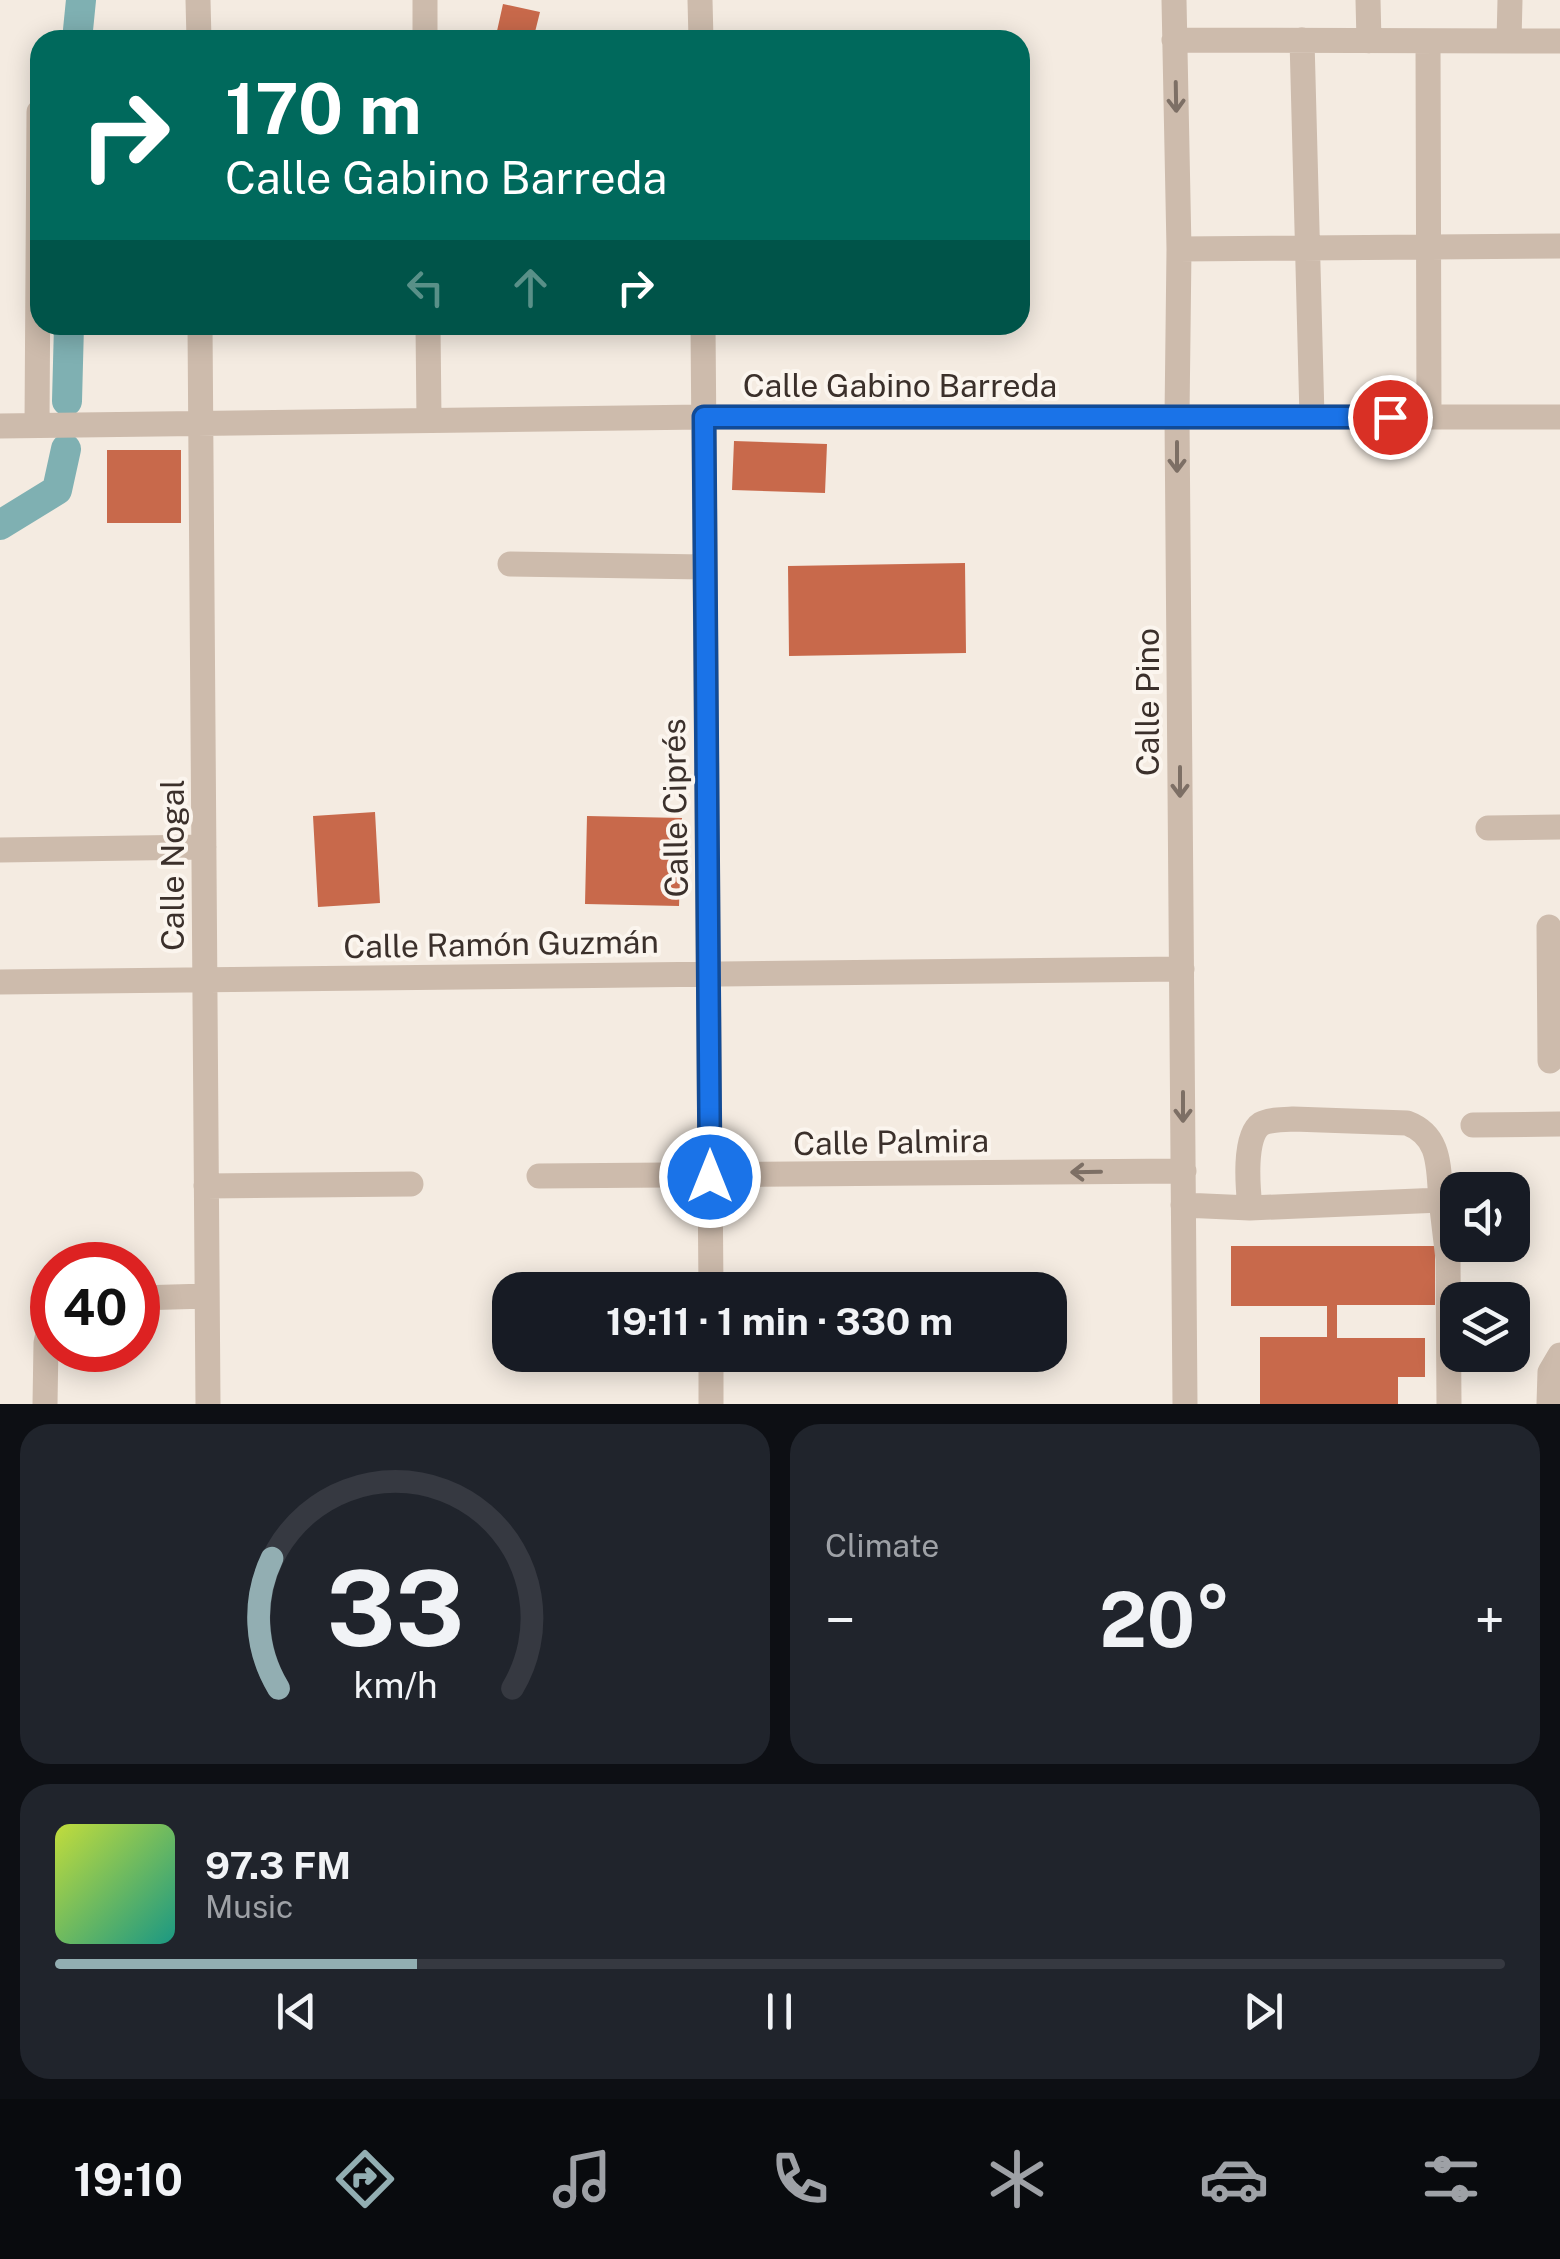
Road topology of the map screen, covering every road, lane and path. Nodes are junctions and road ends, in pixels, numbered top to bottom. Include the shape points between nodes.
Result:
1 (198, 0) edge
2 (425, 0) edge
3 (700, 0) edge
4 (1174, 0) edge
5 (1368, 0) edge
6 (1510, 0) edge
7 (198, 30) edge
8 (425, 30) edge
9 (700, 30) edge
10 (1174, 40) junction
11 (1302, 40) junction
12 (1369, 41) junction
13 (1428, 41) junction
14 (1510, 41) junction
15 (1560, 41) edge
16 (1560, 246) edge
17 (1428, 247) junction
18 (1308, 248) junction
19 (1179, 249) junction
20 (37, 335) edge
21 (200, 335) edge
22 (428, 335) edge
23 (703, 335) edge
24 (1428, 416) junction
25 (1560, 416) edge
26 (704, 417) junction
27 (1177, 417) junction
28 (1312, 417) junction
29 (429, 420) junction
30 (201, 423) junction
31 (36, 425) junction
32 (0, 426) edge
33 (510, 564) dead end
34 (705, 567) junction
35 (1488, 828) dead end
36 (1560, 828) edge
37 (204, 847) junction
38 (0, 850) edge
39 (1549, 927) dead end
40 (1182, 969) junction
41 (708, 974) junction
42 (205, 980) junction
43 (0, 982) edge
44 (1555, 995) edge
45 (1550, 1061) dead end
46 (1560, 1124) edge
47 (1473, 1125) dead end
48 (1184, 1171) junction
49 (540, 1176) dead end
50 (710, 1177) junction
51 (411, 1184) dead end
52 (206, 1186) junction
53 (1440, 1190) edge
54 (1440, 1200) edge
55 (1183, 1206) junction
56 (1250, 1208) junction
57 (1448, 1262) edge
58 (711, 1272) edge
59 (207, 1296) junction
60 (160, 1297) edge
61 (1560, 1355) edge
62 (46, 1372) edge
63 (711, 1372) edge
64 (45, 1404) edge
65 (208, 1404) edge
66 (712, 1404) edge
67 (1185, 1404) edge
68 (1449, 1404) edge
69 (1549, 1404) edge

1 - 7 street
2 - 8 street
3 - 9 street
4 - 10 street, Calle Pino
5 - 12 street
6 - 14 street
10 - 11 street
10 -> 19 street, Calle Pino
11 - 12 street
11 - 18 street
12 - 13 street
13 - 14 street
13 - 17 street
14 - 15 street
16 - 17 street
17 - 18 street
17 - 24 street
18 - 19 street
18 - 28 street
19 - 27 street, Calle Pino
20 - 31 street
21 - 30 street, Calle Nogal
22 - 29 street
23 - 26 street, Calle Ciprés
24 - 25 street, Calle Gabino Barreda
24 - 28 street, Calle Gabino Barreda
26 - 27 street, Calle Gabino Barreda
26 - 29 street, Calle Gabino Barreda
26 - 34 street, Calle Ciprés
27 - 28 street, Calle Gabino Barreda
27 -> 40 street, Calle Pino
29 - 30 street, Calle Gabino Barreda
30 - 31 street, Calle Gabino Barreda
30 - 37 street, Calle Nogal
31 - 32 street, Calle Gabino Barreda
33 - 34 street
34 - 41 street, Calle Ciprés
35 - 36 street
37 - 38 street
37 - 42 street, Calle Nogal
39 - 44 street
40 - 41 street, Calle Ramón Guzmán
40 -> 48 street, Calle Pino
41 - 42 street, Calle Ramón Guzmán
41 - 50 street, Calle Ciprés
42 - 43 street, Calle Ramón Guzmán
42 - 52 street, Calle Nogal
44 - 45 street
46 - 47 street
48 -> 50 street, Calle Palmira
48 - 55 street, Calle Pino
49 - 50 street, Calle Palmira
50 - 58 street, Calle Ciprés
51 - 52 street
52 - 59 street, Calle Nogal
53 - 56 street via 1436,1150 1422,1129 1407,1123 1267,1121 1254,1133
54 - 56 street
55 - 56 street
55 - 67 street, Calle Pino
57 - 68 street
59 - 60 street
59 - 65 street, Calle Nogal
61 - 69 street via 1550,1372
62 - 64 street
63 - 66 street

